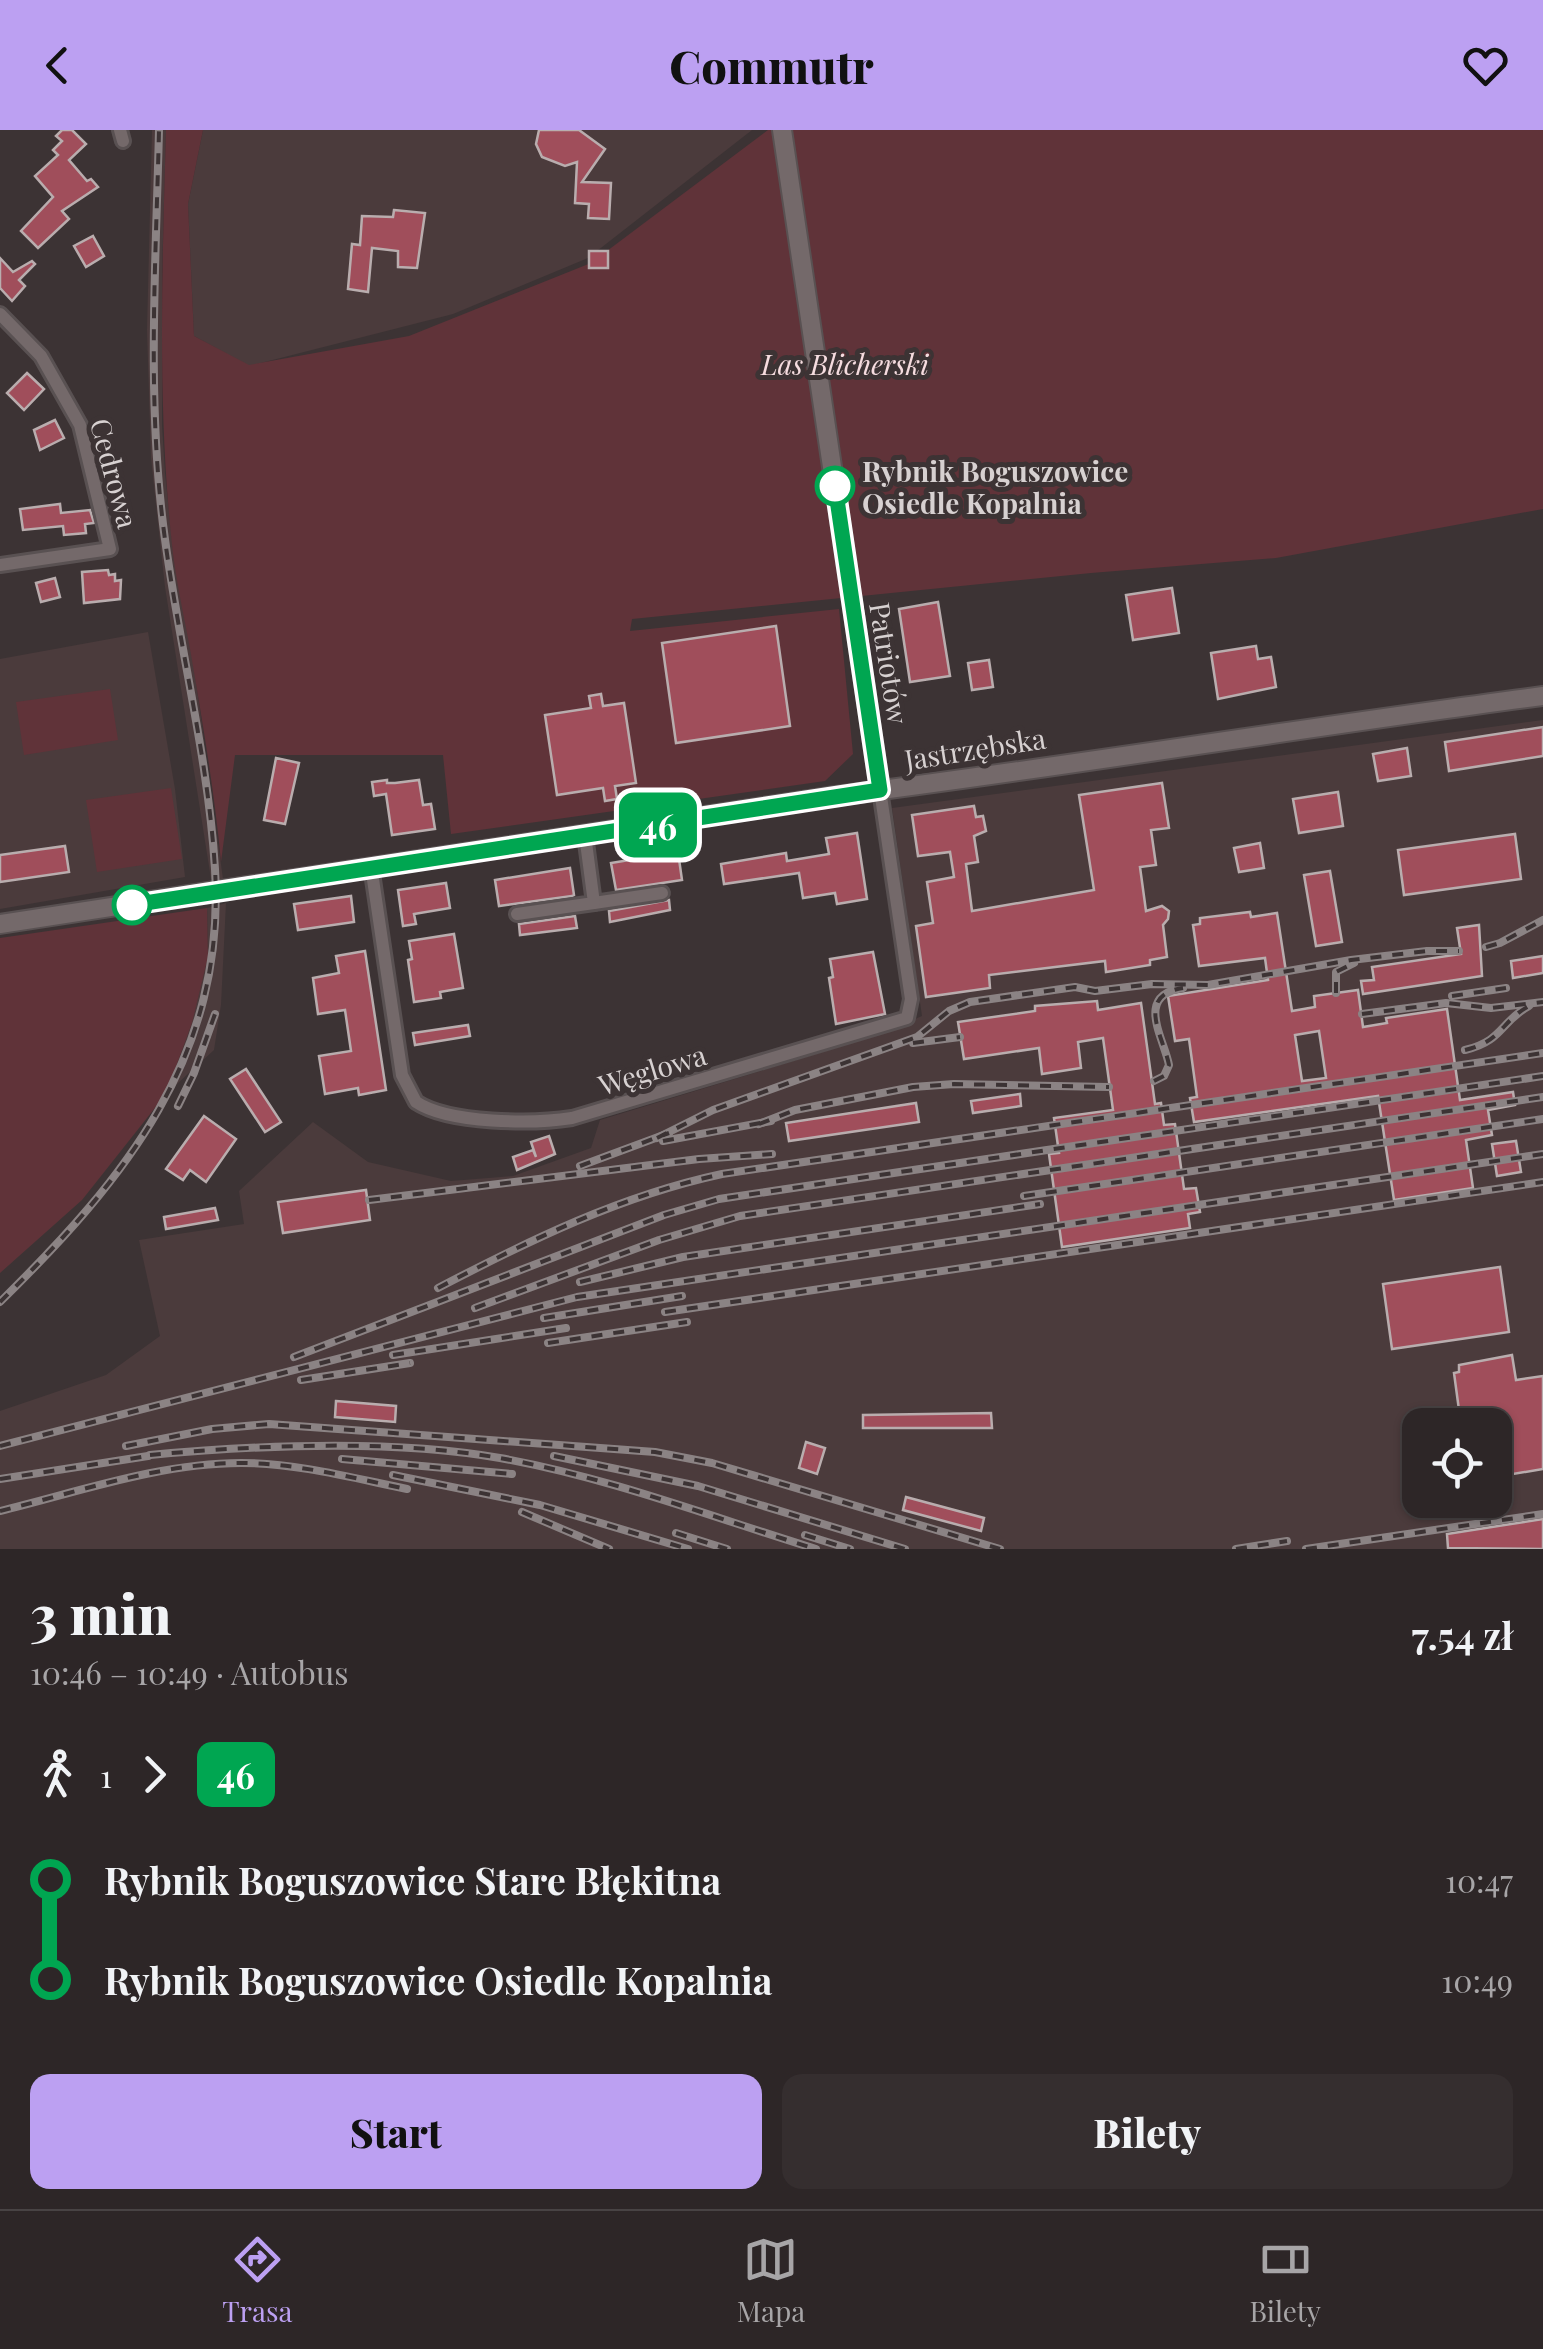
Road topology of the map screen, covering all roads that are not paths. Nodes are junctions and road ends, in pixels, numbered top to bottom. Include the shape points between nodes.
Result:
1 (782, 130) edge
2 (0, 314) edge
3 (0, 566) edge
4 (1543, 696) edge
5 (880, 790) junction
6 (585, 836) junction
7 (371, 866) junction
8 (662, 893) dead end
9 (594, 903) junction
10 (517, 914) dead end
11 (0, 924) edge

1 - 5 street, Patriotów
2 - 3 street, Cedrowa via 40,356 80,425 110,549
4 - 5 street, Jastrzębska
5 - 6 street, Jastrzębska
5 - 7 street, Węglowa via 911,999 907,1018 572,1118 447,1114 410,1096
6 - 7 street, Jastrzębska
6 - 9 street
7 - 11 street, Jastrzębska
8 - 9 street
9 - 10 street

